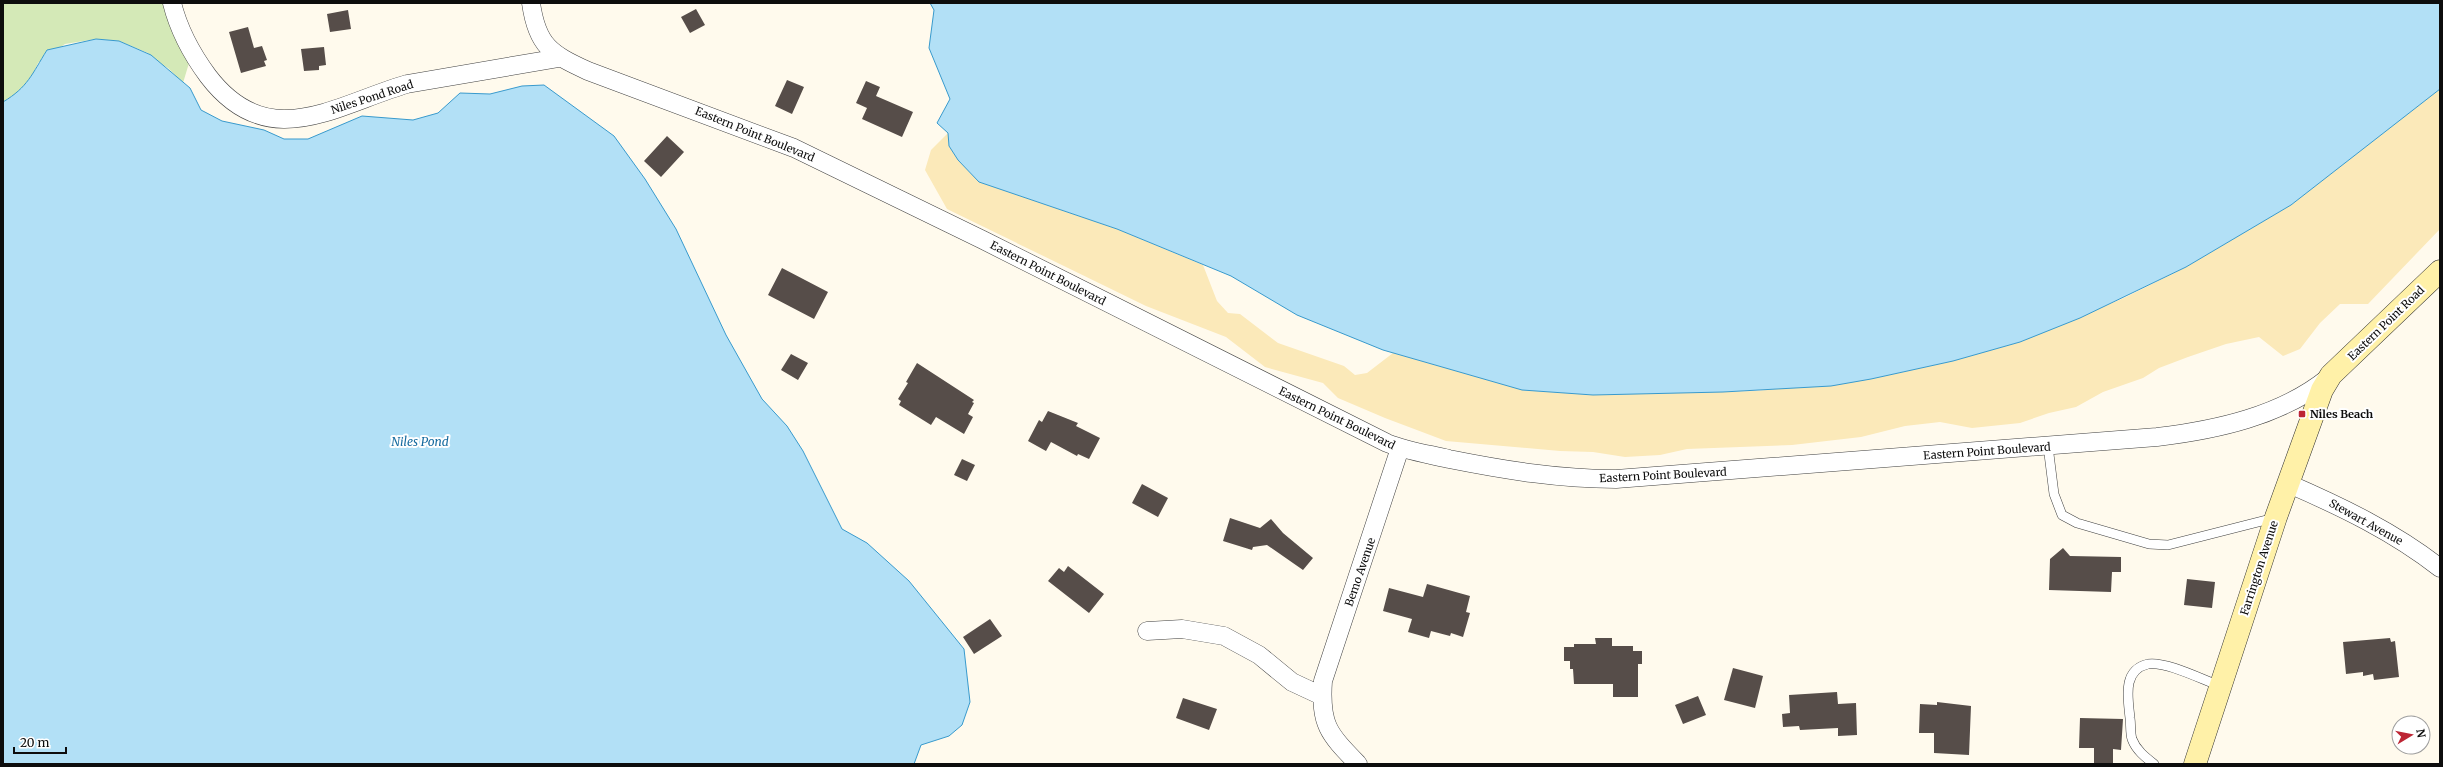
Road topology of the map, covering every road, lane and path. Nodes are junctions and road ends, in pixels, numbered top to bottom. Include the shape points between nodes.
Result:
1 (172, 3) edge
2 (531, 3) edge
3 (559, 58) junction
4 (2440, 271) edge
5 (2331, 375) junction
6 (2048, 446) junction
7 (1400, 448) junction
8 (2289, 484) junction
9 (2276, 517) junction
10 (2440, 568) edge
11 (1147, 631) dead end
12 (2220, 686) junction
13 (1322, 696) junction
14 (1358, 764) edge
15 (2154, 764) edge
16 (2195, 764) edge

1 - 3 street, Niles Pond Road via 182,34 194,58 214,84 228,98 248,111 269,119 293,119 316,115 353,105 407,84
2 - 3 street, Eastern Point Boulevard via 541,40
3 - 7 street, Eastern Point Boulevard via 807,155
4 - 5 main road, Eastern Point Road
5 - 6 street, Eastern Point Boulevard via 2313,390 2278,407 2208,430
5 - 8 main road, Farrington Avenue via 2314,406
6 - 7 street, Eastern Point Boulevard via 1608,479 1578,479 1537,474
6 - 9 lane via 2057,501 2062,515 2077,523 2149,544 2168,545
7 - 13 street, Bemo Avenue via 1323,681
8 - 9 main road, Farrington Avenue
8 - 10 street, Stewart Avenue via 2333,503 2388,533
9 - 12 main road, Farrington Avenue
11 - 13 street via 1182,629 1224,636 1259,655 1292,682
12 - 15 lane via 2168,667 2150,664 2139,667 2132,673 2128,694 2132,739 2140,752
12 - 16 main road, Farrington Avenue
13 - 14 street, Bemo Avenue via 1322,707 1330,733

